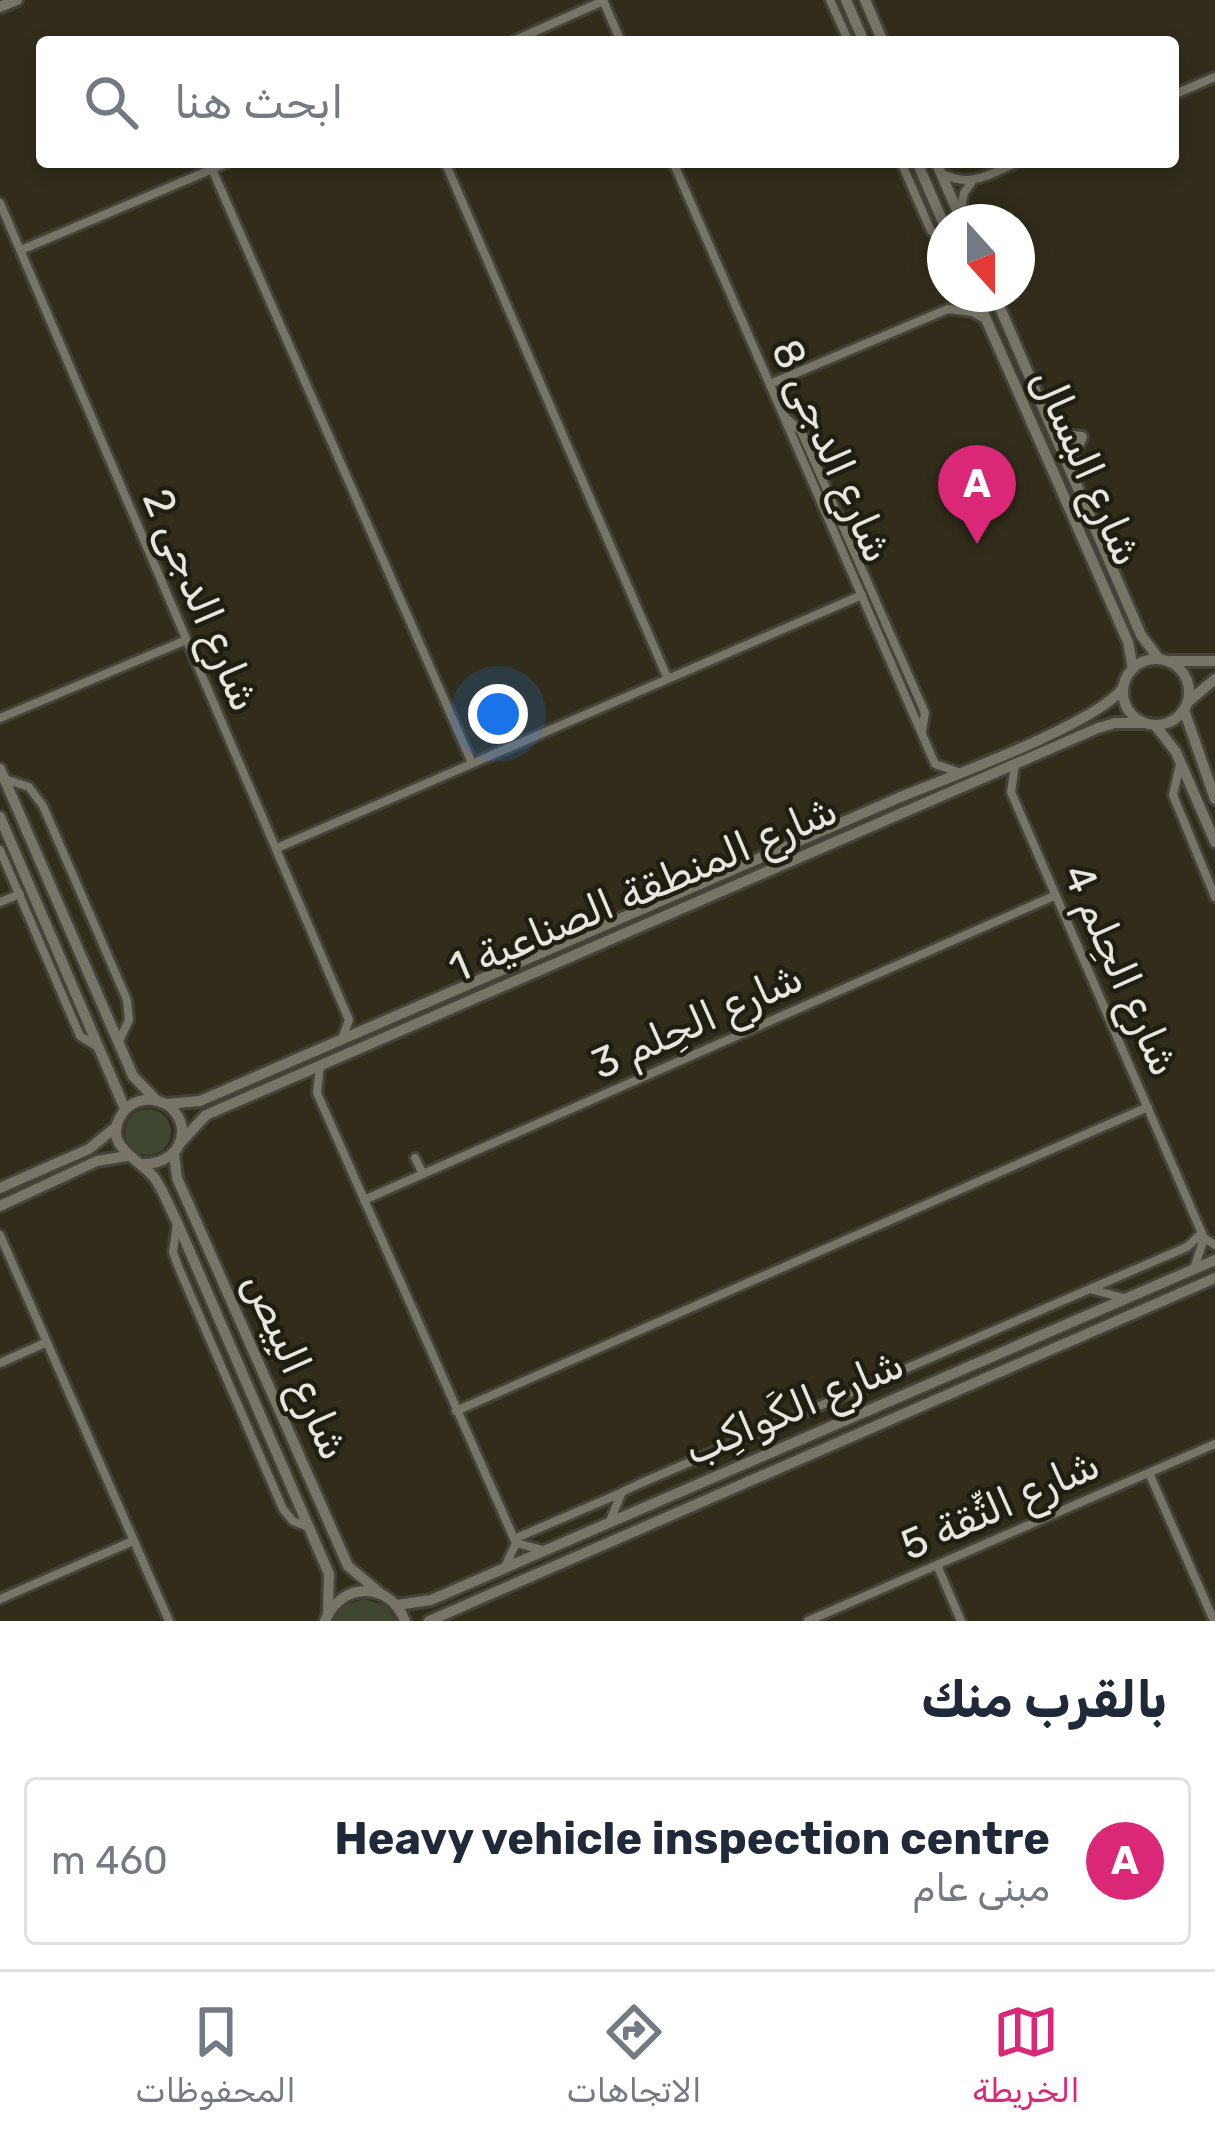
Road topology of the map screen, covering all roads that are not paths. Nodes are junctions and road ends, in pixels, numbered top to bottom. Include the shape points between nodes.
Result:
1 (17, 0) edge
2 (603, 0) edge
3 (830, 0) edge
4 (846, 0) edge
5 (865, 0) edge
6 (0, 7) edge
7 (524, 36) edge
8 (618, 36) edge
9 (846, 36) edge
10 (861, 36) edge
11 (880, 36) edge
12 (1215, 76) edge
13 (1179, 91) edge
14 (216, 168) edge
15 (448, 168) edge
16 (676, 168) edge
17 (904, 168) edge
18 (920, 168) edge
19 (938, 168) edge
20 (939, 168) edge
21 (1004, 168) edge
22 (212, 170) junction
23 (972, 182) junction
24 (0, 203) edge
25 (935, 204) edge
26 (954, 204) edge
27 (963, 204) edge
28 (927, 220) edge
29 (20, 250) junction
30 (941, 312) edge
31 (972, 312) edge
32 (983, 312) edge
33 (1002, 312) edge
34 (986, 320) junction
35 (770, 384) junction
36 (784, 416) junction
37 (1048, 419) junction
38 (1083, 500) junction
39 (862, 595) junction
40 (184, 641) junction
41 (1164, 660) junction
42 (1215, 661) edge
43 (1133, 669) junction
44 (667, 677) junction
45 (1215, 679) edge
46 (1124, 688) junction
47 (1186, 706) junction
48 (1, 719) edge
49 (1150, 724) junction
50 (921, 733) junction
51 (472, 763) junction
52 (1181, 763) junction
53 (935, 764) junction
54 (1016, 764) junction
55 (958, 772) junction
56 (2, 774) edge
57 (985, 777) junction
58 (926, 786) junction
59 (1011, 792) junction
60 (1213, 792) edge
61 (0, 818) edge
62 (1215, 842) edge
63 (277, 848) junction
64 (0, 850) edge
65 (20, 894) junction
66 (1054, 896) junction
67 (1215, 897) edge
68 (0, 902) edge
69 (349, 1020) junction
70 (374, 1025) junction
71 (342, 1039) junction
72 (119, 1041) junction
73 (98, 1047) junction
74 (320, 1065) junction
75 (294, 1077) junction
76 (317, 1093) junction
77 (161, 1102) junction
78 (1148, 1107) junction
79 (125, 1109) junction
80 (117, 1126) junction
81 (177, 1148) junction
82 (127, 1156) junction
83 (416, 1158) dead end
84 (143, 1164) junction
85 (423, 1174) junction
86 (0, 1188) edge
87 (364, 1200) junction
88 (1, 1208) edge
89 (0, 1235) edge
90 (1203, 1235) junction
91 (1215, 1245) edge
92 (1215, 1261) edge
93 (1194, 1269) junction
94 (1215, 1278) edge
95 (1090, 1289) junction
96 (1126, 1299) junction
97 (45, 1343) junction
98 (0, 1363) edge
99 (456, 1411) junction
100 (1215, 1444) edge
101 (1149, 1473) junction
102 (622, 1492) junction
103 (609, 1523) junction
104 (133, 1541) junction
105 (515, 1541) junction
106 (544, 1550) junction
107 (937, 1565) junction
108 (504, 1569) junction
109 (380, 1592) junction
110 (0, 1599) edge
111 (397, 1605) junction
112 (327, 1617) edge
113 (169, 1621) edge
114 (405, 1621) edge
115 (429, 1621) edge
116 (808, 1621) edge
117 (961, 1621) edge
118 (1214, 1621) edge

1 - 6 street
2 - 7 street
2 - 8 street
3 - 9 street
4 - 10 street
5 - 11 street
12 - 13 street
14 - 22 street
15 - 44 street
16 - 35 street, شارع الدجى 8
17 - 28 street
18 - 25 street
19 - 26 street
20 - 23 street
21 - 23 street
22 - 29 street
22 - 51 street
23 - 27 street
24 - 29 street, شارع الدجى 2
29 - 40 street, شارع الدجى 2
30 - 35 street
31 - 34 street
32 - 34 street, شارع البسال
33 - 37 street, شارع البسال
34 - 43 street, شارع البسال
35 - 36 street, شارع الدجى 8
36 - 39 street, شارع الدجى 8
36 - 50 street via 801,431 925,713
37 - 38 street, شارع البسال
37 - 38 street via 1058,432 1082,437 1074,460
38 - 41 street, شارع البسال via 1141,634
39 - 44 street
39 - 50 street, شارع الدجى 8
40 - 48 street
40 - 63 street, شارع الدجى 2
41 - 42 street
41 - 43 street
41 - 47 street via 1187,680
43 - 46 street
44 - 51 street
45 - 47 street
46 - 49 street via 1126,705
46 - 55 street, شارع المنطقة الصناعية 1 via 1091,714
47 - 49 street via 1172,721
47 - 60 street
49 - 52 street
49 - 54 street, شارع المنطقة الصناعية 1 via 1098,728
50 - 53 street, شارع الدجى 8
51 - 63 street
52 - 62 street
52 - 67 street via 1173,795
53 - 55 street
53 - 58 street
54 - 57 street, شارع المنطقة الصناعية 1
54 - 59 street
55 - 58 street, شارع المنطقة الصناعية 1
56 - 72 street
56 - 72 street via 44,806 130,1010
57 - 59 street
57 - 74 street, شارع المنطقة الصناعية 1
58 - 70 street, شارع المنطقة الصناعية 1
59 - 66 street, شارع الحِلم 4
61 - 73 street
63 - 69 street, شارع الدجى 2
64 - 65 street
65 - 68 street
65 - 73 street via 80,1036
66 - 78 street, شارع الحِلم 4
66 - 85 street, شارع الحِلم 3
69 - 70 street
69 - 71 street
70 - 71 street, شارع المنطقة الصناعية 1
71 - 77 street, شارع المنطقة الصناعية 1 via 200,1101
72 - 77 street via 133,1076
73 - 79 street
74 - 75 street, شارع المنطقة الصناعية 1
74 - 76 street
75 - 76 street
75 - 81 street, شارع المنطقة الصناعية 1 via 206,1115
76 - 87 street
77 - 79 street
77 - 81 street via 180,1121
78 - 90 street, شارع الحِلم 4
78 - 99 street
79 - 80 street
80 - 82 street
80 - 86 street via 89,1149
81 - 84 street
81 - 109 street, شارع البِيص via 177,1178 348,1566
82 - 84 street
82 - 88 street via 97,1161
83 - 85 street
84 - 112 street, شارع البِيص via 177,1222 329,1574
85 - 87 street, شارع الحِلم 3
87 - 99 street
89 - 97 street
90 - 91 street
90 - 93 street
90 - 95 street
92 - 93 street, شارع الكَواكِب
93 - 96 street, شارع الكَواكِب
94 - 115 street, شارع الكَواكِب
95 - 96 street
95 - 102 street
96 - 103 street, شارع الكَواكِب
97 - 98 street
97 - 104 street
99 - 105 street
100 - 101 street, شارع الثِّقة 5
101 - 107 street, شارع الثِّقة 5
101 - 118 street
102 - 103 street
102 - 105 street
103 - 106 street, شارع الكَواكِب
104 - 110 street
104 - 113 street
105 - 106 street
105 - 108 street
106 - 108 street, شارع الكَواكِب
107 - 116 street, شارع الثِّقة 5
107 - 117 street
108 - 111 street, شارع الكَواكِب via 431,1600
109 - 111 street, شارع البِيص
109 - 112 street via 344,1596
111 - 114 street

